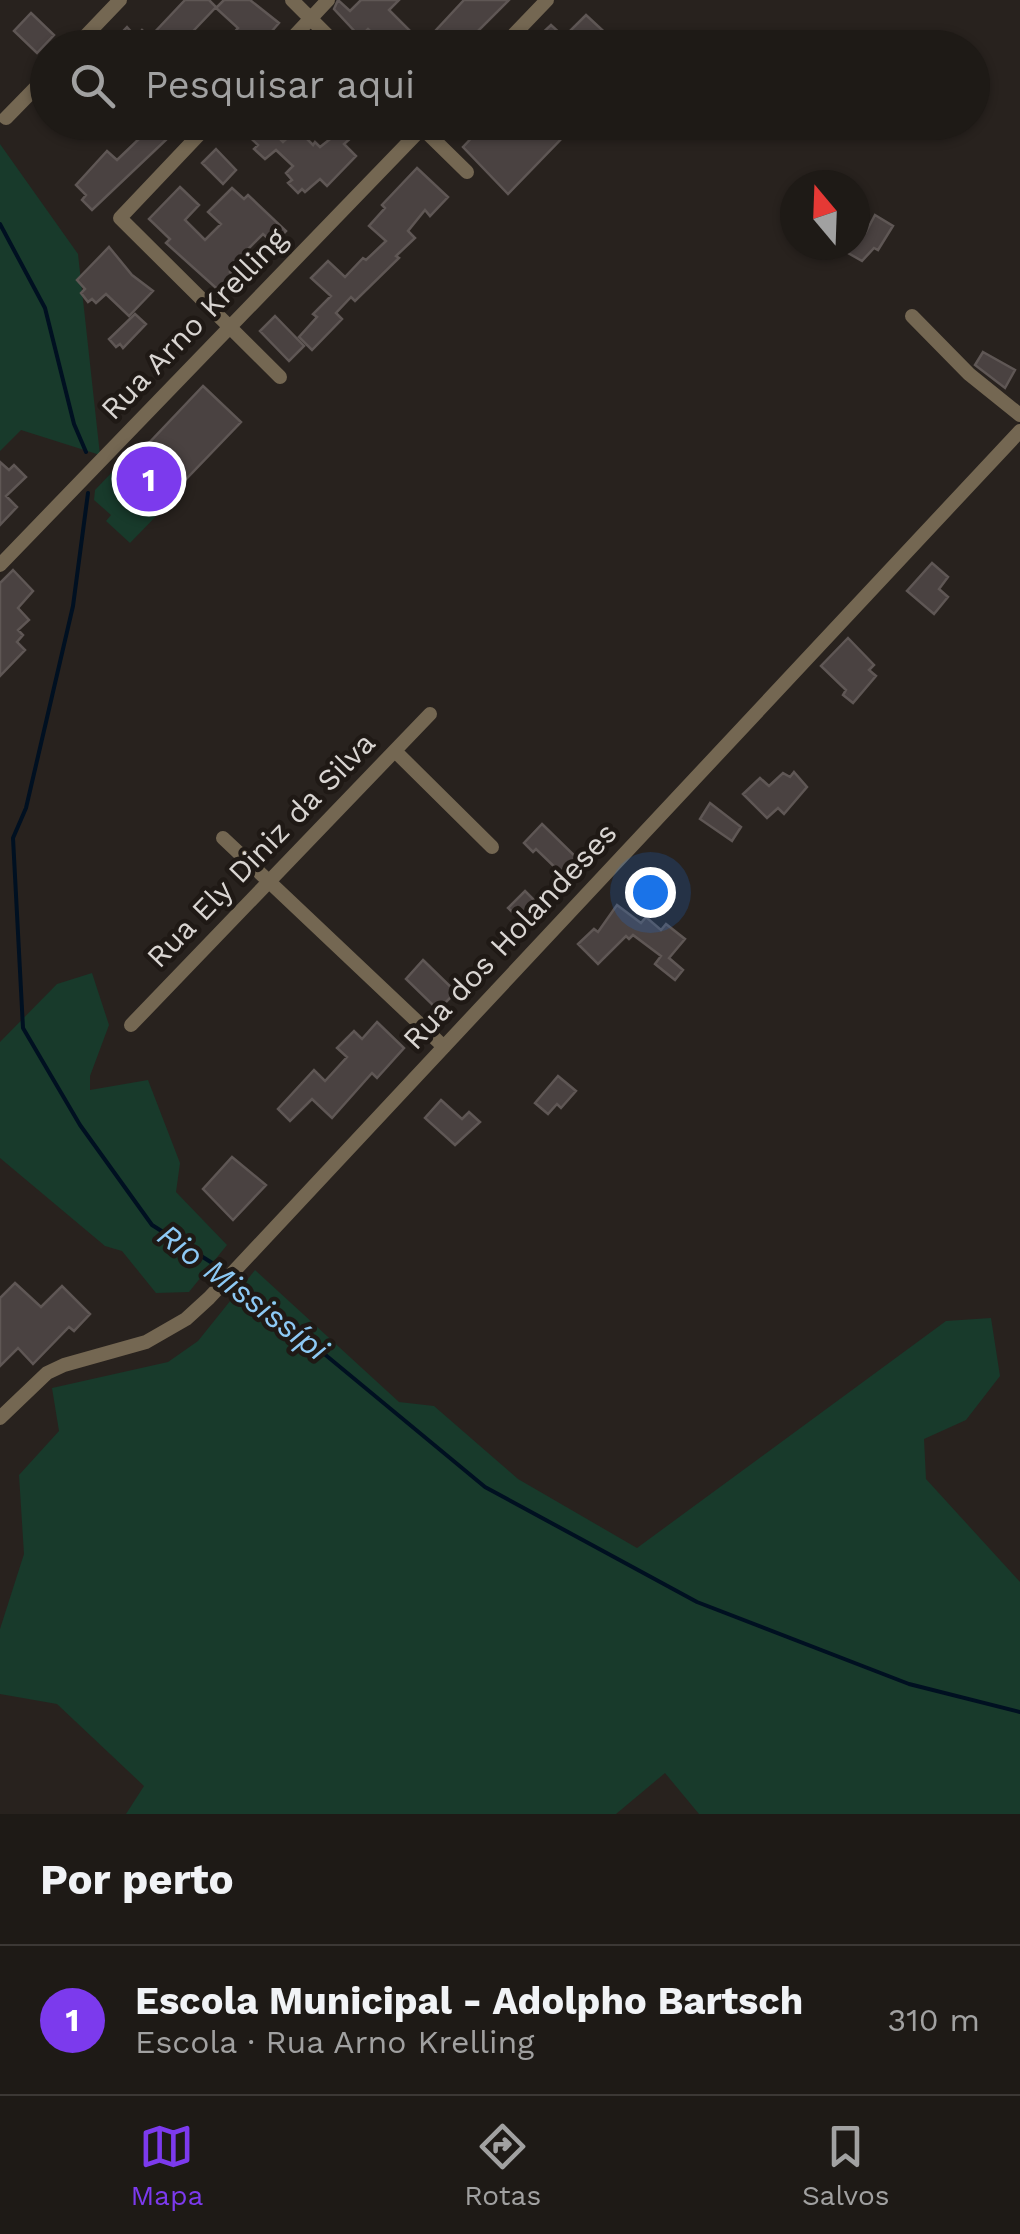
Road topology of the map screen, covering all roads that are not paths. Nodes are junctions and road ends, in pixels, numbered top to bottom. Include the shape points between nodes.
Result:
1 (120, 0) edge
2 (292, 0) edge
3 (328, 0) edge
4 (547, 0) edge
5 (311, 18) junction
6 (91, 30) edge
7 (300, 30) edge
8 (323, 30) edge
9 (518, 30) edge
10 (30, 93) edge
11 (6, 118) dead end
12 (194, 140) edge
13 (408, 140) edge
14 (436, 140) edge
15 (467, 172) dead end
16 (912, 316) dead end
17 (231, 326) junction
18 (280, 378) dead end
19 (1020, 415) edge
20 (1020, 431) edge
21 (0, 565) edge
22 (430, 714) dead end
23 (394, 750) junction
24 (222, 838) dead end
25 (492, 847) dead end
26 (269, 882) junction
27 (131, 1025) dead end
28 (444, 1047) junction
29 (0, 1418) edge

1 - 6 street
2 - 5 street
3 - 5 street
4 - 9 street
5 - 7 street
5 - 8 street
10 - 11 street
12 - 17 street via 120,218
13 - 17 street, Rua Arno Krelling
14 - 15 street
16 - 19 street
17 - 18 street
17 - 21 street, Rua Arno Krelling
20 - 28 street, Rua dos Holandeses
22 - 23 street, Rua Ely Diniz da Silva
23 - 25 street
23 - 26 street, Rua Ely Diniz da Silva
24 - 26 street
26 - 27 street, Rua Ely Diniz da Silva
26 - 28 street
28 - 29 street, Rua dos Holandeses via 186,1319 146,1342 47,1373

